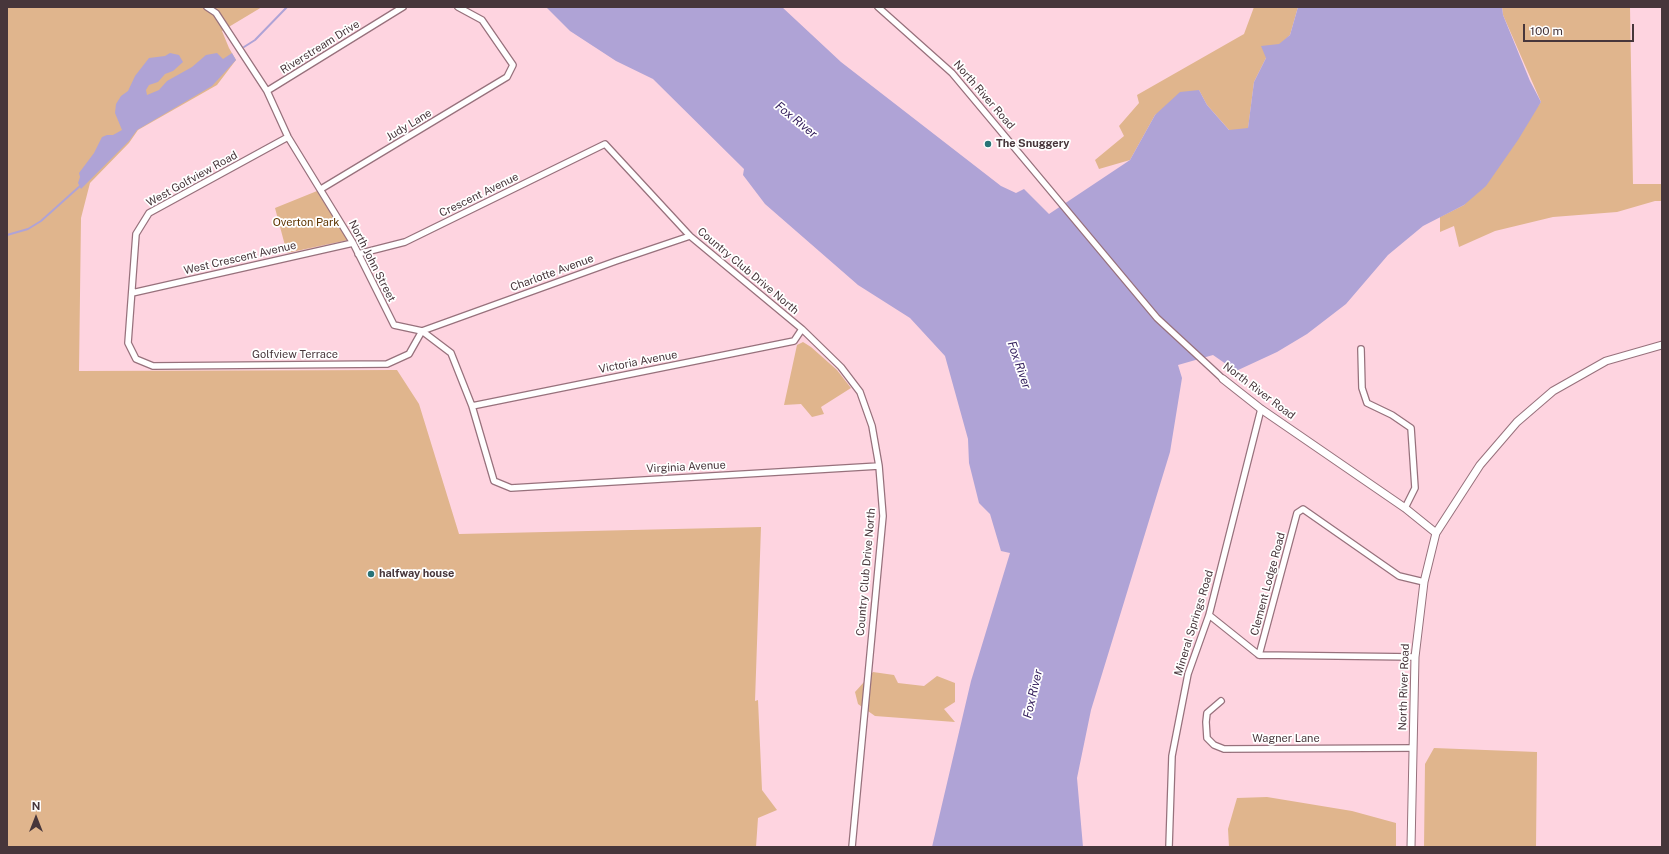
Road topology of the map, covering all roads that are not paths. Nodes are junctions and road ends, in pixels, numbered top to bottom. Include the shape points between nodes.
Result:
1 (207, 7) edge
2 (403, 7) edge
3 (458, 7) edge
4 (878, 7) edge
5 (267, 91) junction
6 (288, 137) junction
7 (605, 144) joint
8 (321, 189) junction
9 (690, 236) junction
10 (353, 243) junction
11 (358, 254) junction
12 (132, 293) junction
13 (802, 329) junction
14 (422, 331) junction
15 (1662, 345) edge
16 (1361, 349) dead end
17 (153, 366) joint
18 (1223, 379) joint
19 (472, 406) junction
20 (1262, 408) junction
21 (879, 466) junction
22 (494, 481) joint
23 (1405, 508) junction
24 (1436, 533) junction
25 (1424, 582) junction
26 (1209, 615) junction
27 (1259, 655) junction
28 (1415, 657) junction
29 (1221, 701) dead end
30 (1413, 748) junction
31 (852, 847) edge
32 (1169, 847) edge
33 (1411, 847) edge

1 - 5 street, North John Street via 216,13
2 - 5 street, Riverstream Drive
3 - 8 street, Judy Lane via 482,20 513,65 507,77
4 - 18 street, North River Road via 952,73 1157,318
5 - 6 street, North John Street
6 - 8 street, North John Street
6 - 12 street, West Golfview Road via 149,213 136,234
7 - 9 street, Country Club Drive North
7 - 11 street, Crescent Avenue via 405,242
8 - 10 street, North John Street
9 - 13 street, Country Club Drive North
9 - 14 street, Charlotte Avenue
10 - 11 street, North John Street
10 - 12 street, West Crescent Avenue
11 - 14 street, North John Street via 394,325
12 - 17 street, West Golfview Road via 128,343 136,359
13 - 19 street, Victoria Avenue via 794,341
13 - 21 street, Country Club Drive North via 841,367 860,392 872,426
14 - 17 street, Golfview Terrace via 409,354 387,364
14 - 19 street, North John Street via 451,352
15 - 24 street via 1606,361 1553,391 1518,422 1480,465
16 - 23 street via 1362,388 1367,403 1411,428 1415,488
18 - 20 street, North River Road
19 - 22 street, North John Street
20 - 23 street, North River Road
20 - 26 street, Mineral Springs Road
21 - 22 street, Virginia Avenue via 511,488
21 - 31 street, Country Club Drive North via 883,516
23 - 24 street, North River Road
24 - 25 street, North River Road
25 - 27 street, Clement Lodge Road via 1400,576 1302,509 1297,513
25 - 28 street, North River Road
26 - 27 street
26 - 32 street, Mineral Springs Road via 1188,674 1172,756
27 - 28 street
28 - 30 street, North River Road
29 - 30 street, Wagner Lane via 1207,712 1206,722 1207,738 1214,745 1224,749
30 - 33 street, North River Road

